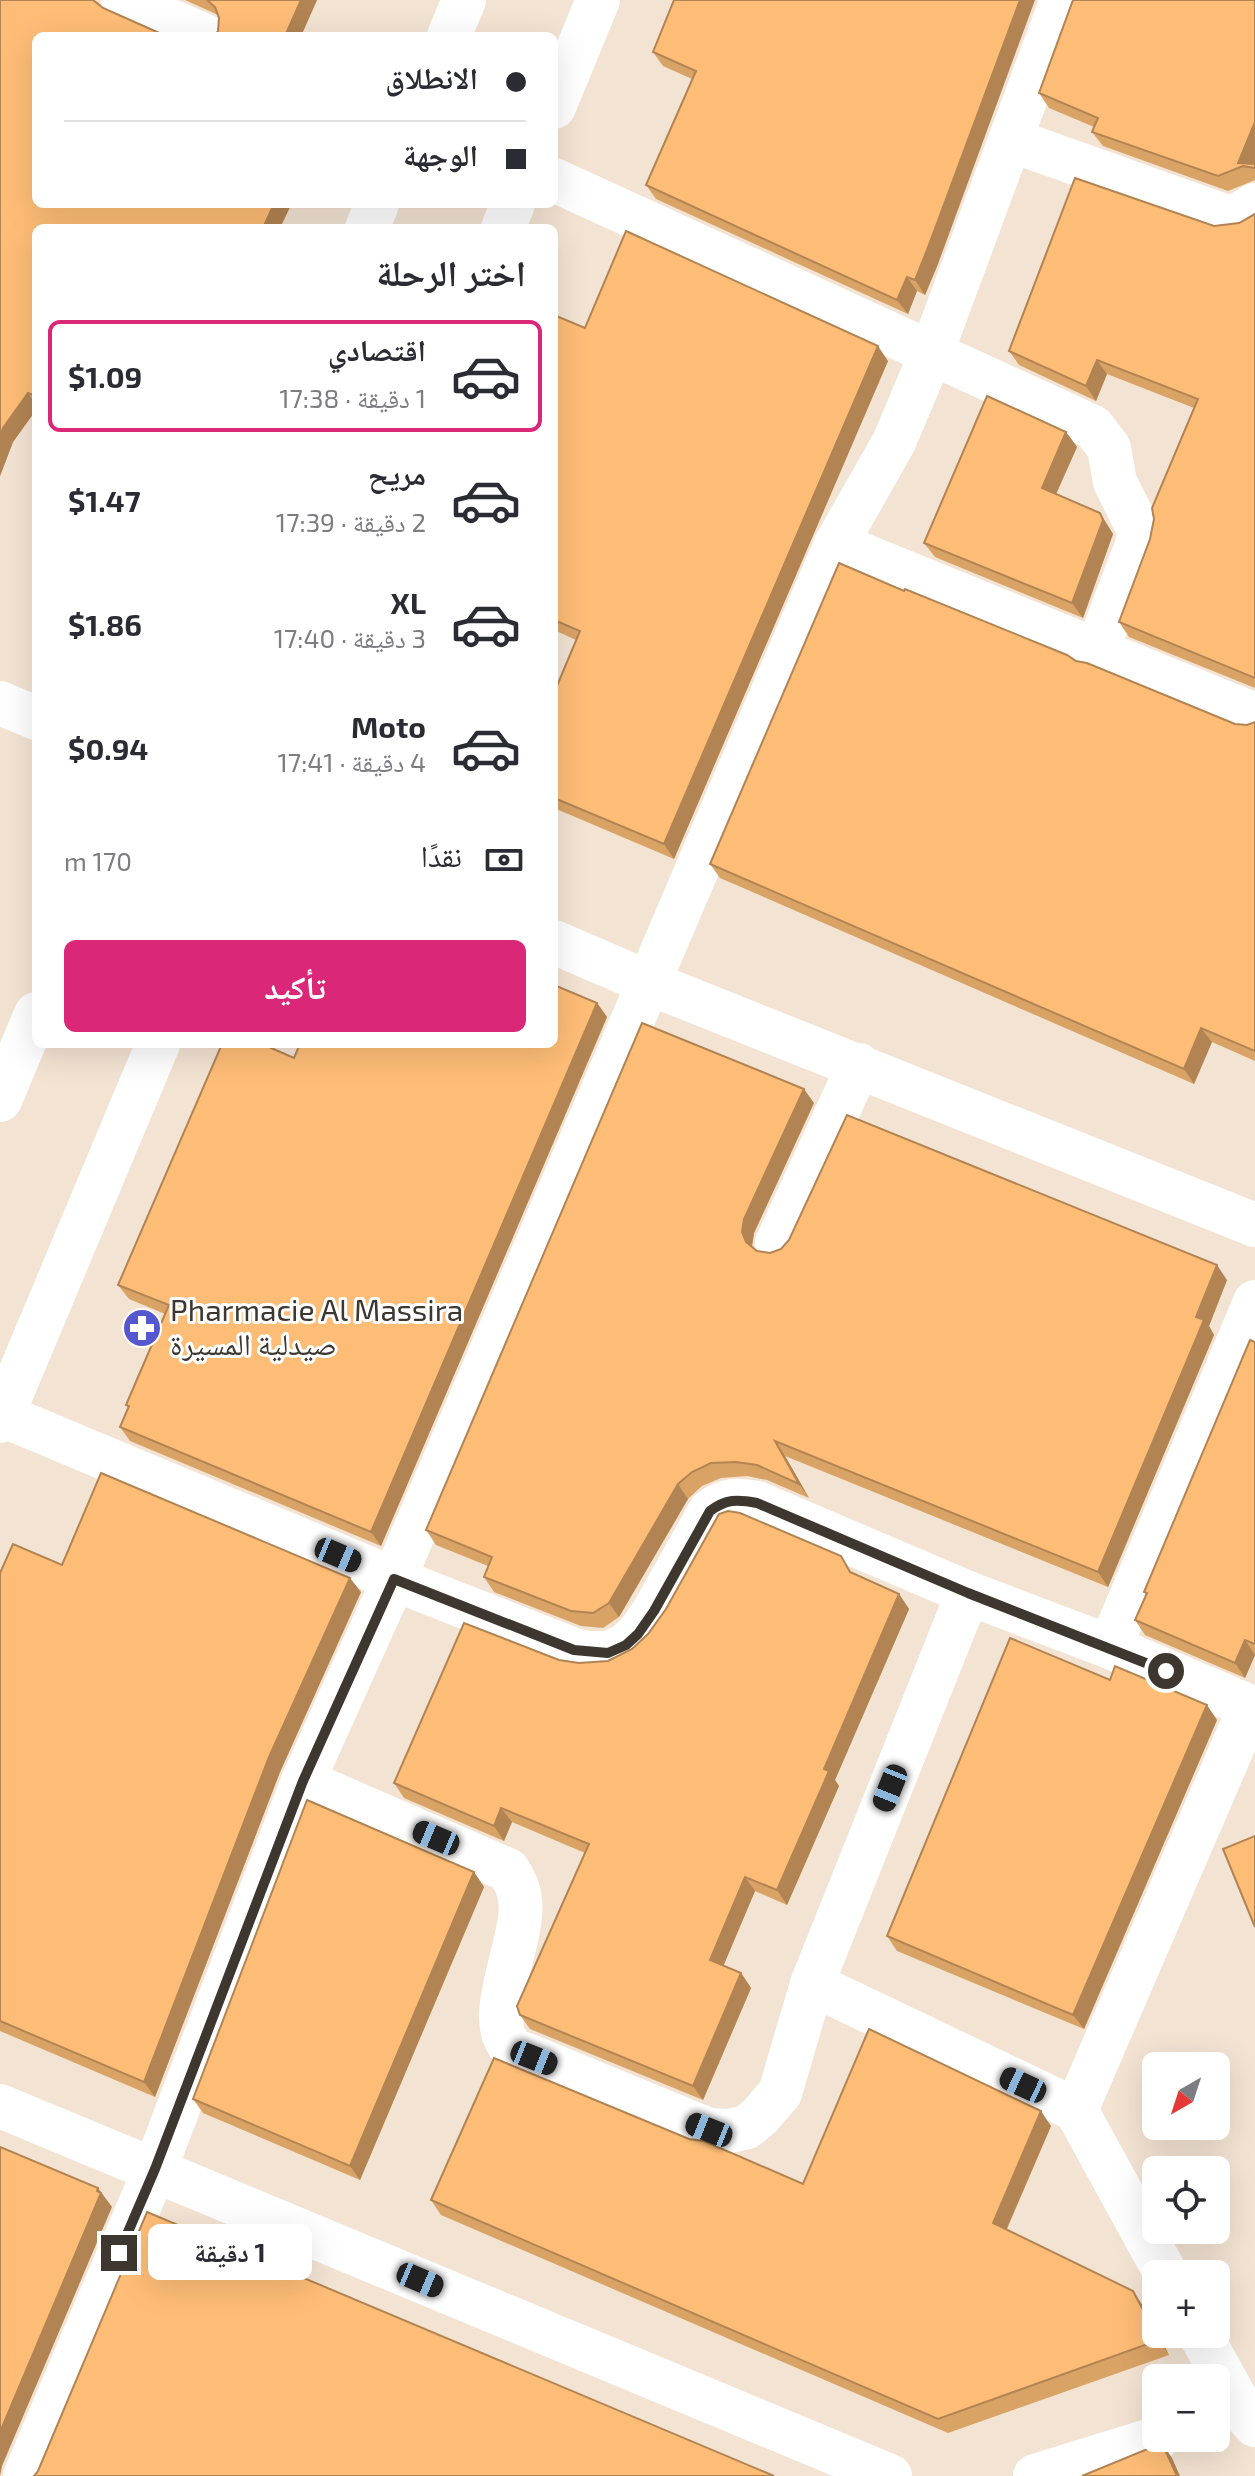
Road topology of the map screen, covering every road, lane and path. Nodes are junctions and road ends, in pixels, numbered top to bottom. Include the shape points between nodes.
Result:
1 (123, 0) edge
2 (464, 0) edge
3 (598, 0) edge
4 (1062, 0) edge
5 (196, 32) edge
6 (451, 32) edge
7 (558, 97) edge
8 (1011, 140) junction
9 (558, 182) edge
10 (1255, 205) edge
11 (931, 354) junction
12 (836, 544) junction
13 (1096, 653) junction
14 (0, 703) edge
15 (1255, 715) edge
16 (32, 716) edge
17 (558, 944) edge
18 (649, 983) junction
19 (32, 1024) edge
20 (156, 1048) edge
21 (859, 1065) junction
22 (0, 1100) edge
23 (1255, 1225) edge
24 (777, 1243) dead end
25 (1255, 1302) edge
26 (1, 1418) edge
27 (394, 1579) junction
28 (968, 1593) junction
29 (1110, 1647) junction
30 (1253, 1708) edge
31 (303, 1781) junction
32 (812, 1984) junction
33 (0, 2106) edge
34 (1076, 2110) junction
35 (155, 2169) junction
36 (1158, 2260) edge
37 (1207, 2348) edge
38 (1242, 2416) edge
39 (1142, 2443) edge
40 (25, 2476) edge
41 (890, 2476) edge
42 (1035, 2476) edge

1 - 5 street
2 - 6 street
3 - 7 street
4 - 8 street
8 - 10 street via 1224,216 1237,216
8 - 11 street
9 - 11 street
11 - 12 street via 894,442
11 - 13 street via 1093,427 1109,448 1115,482 1139,530
12 - 13 street
12 - 18 street
13 - 15 street
14 - 16 street
17 - 18 street
18 - 21 street
18 - 27 street
19 - 22 street
20 - 26 street
21 - 23 street
21 - 24 street
25 - 29 street
26 - 27 street
27 - 28 street via 574,1650 608,1653 638,1634 710,1511 724,1501 740,1499
27 - 31 street
28 - 29 street
28 - 32 street
29 - 30 street
30 - 34 street
31 - 32 street via 508,1870 520,1900 516,1945 501,1999 511,2047 709,2130 747,2127 780,2093
31 - 35 street
32 - 34 street
33 - 35 street
34 - 36 street
35 - 40 street
35 - 41 street
37 - 38 street
39 - 42 street

